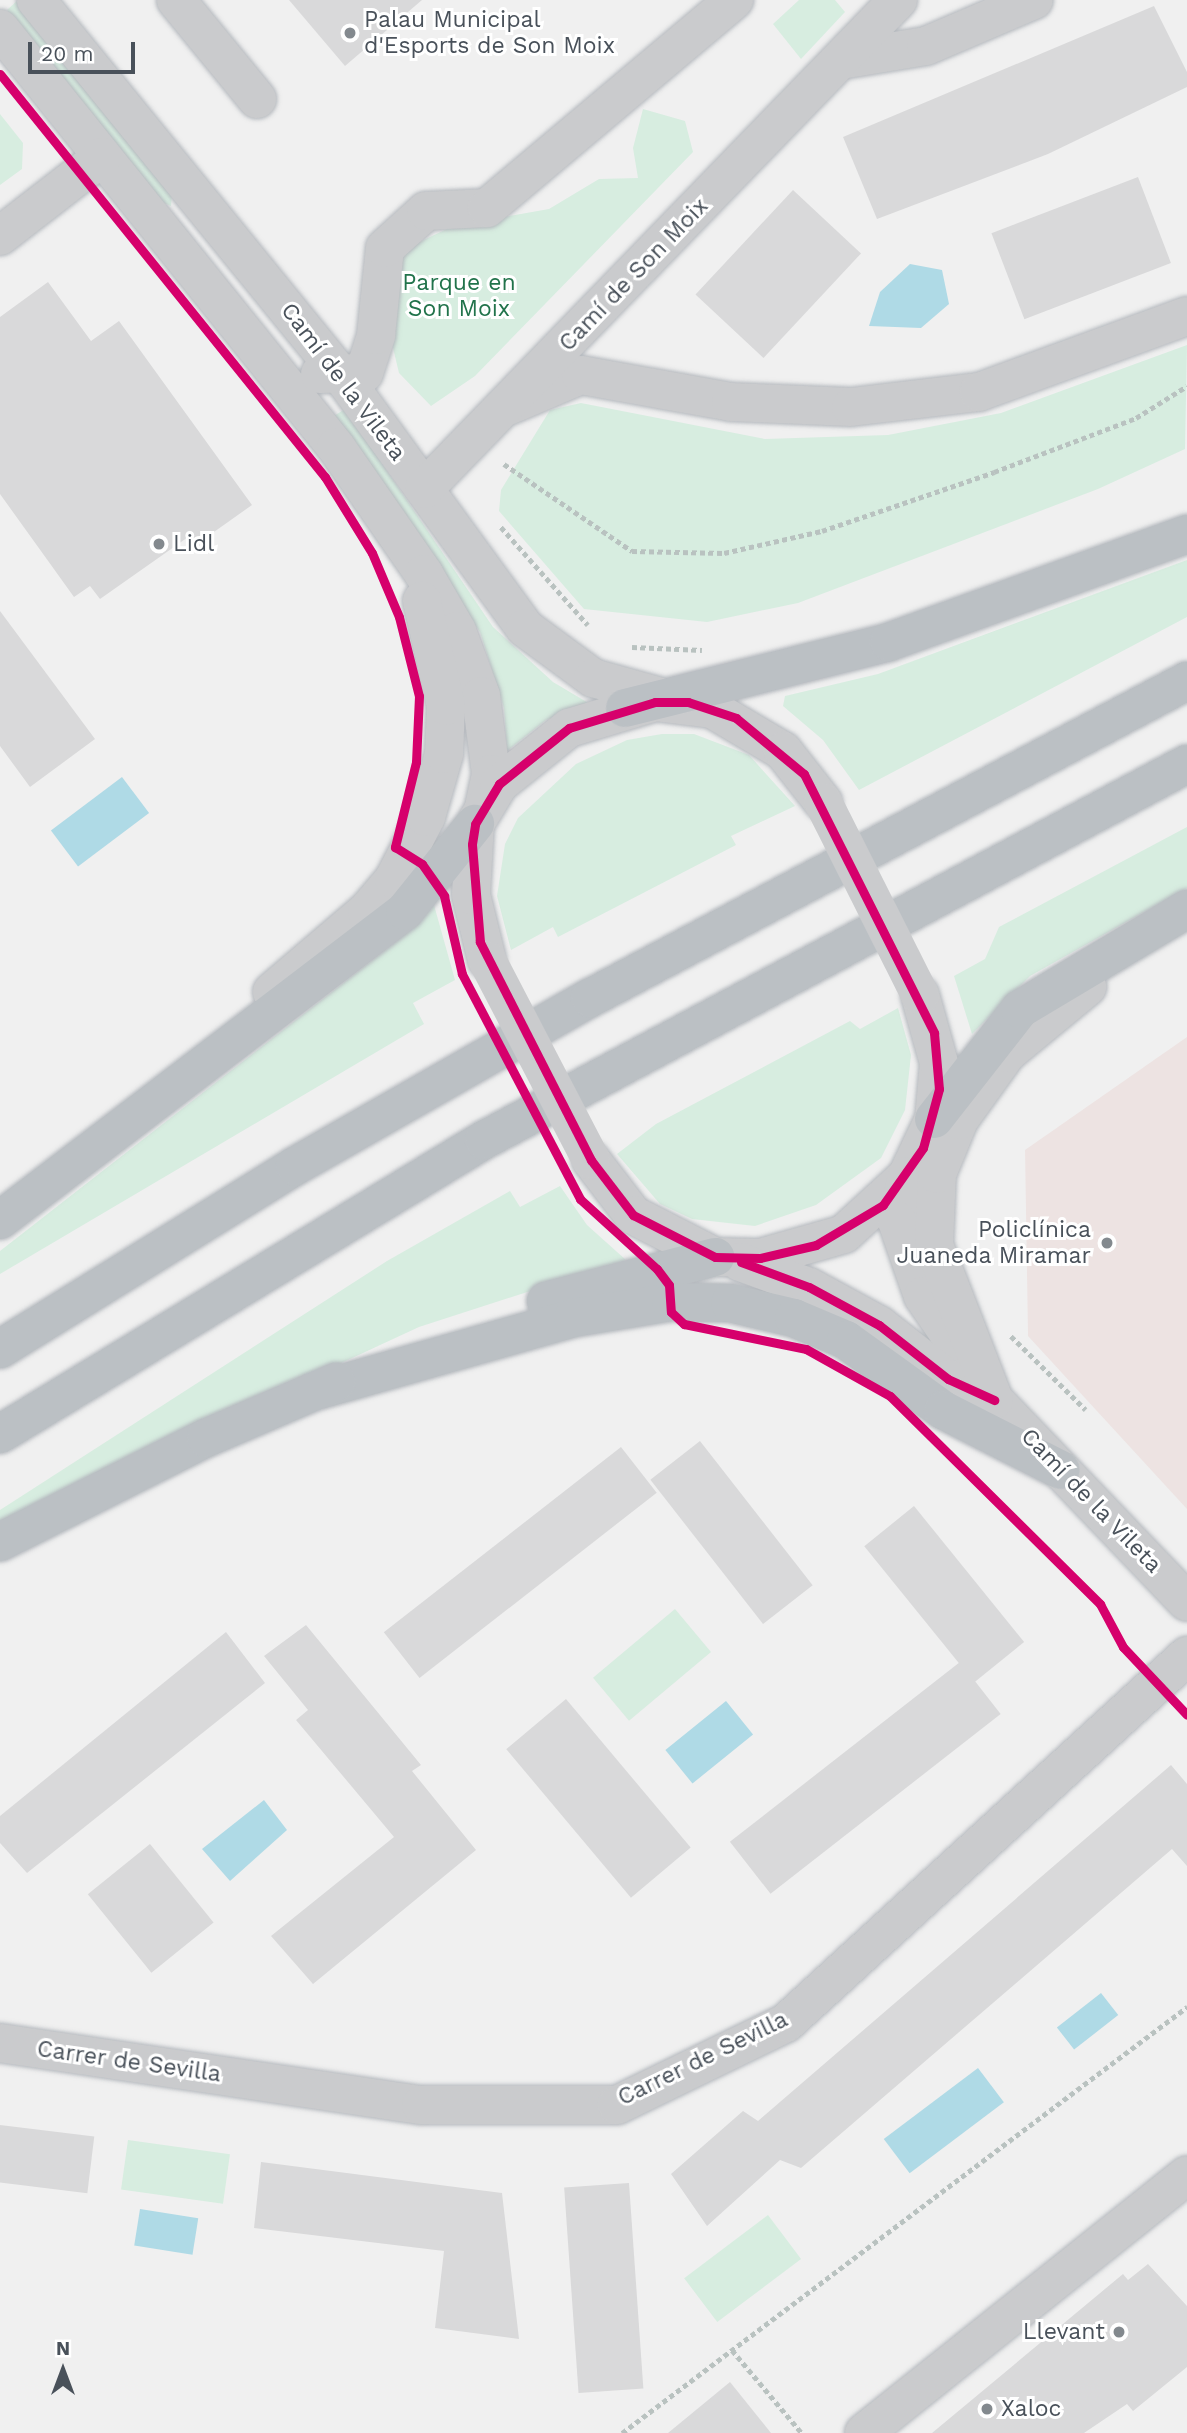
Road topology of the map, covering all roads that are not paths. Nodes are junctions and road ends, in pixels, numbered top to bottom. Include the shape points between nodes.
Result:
1 (36, 0) edge
2 (176, 0) edge
3 (734, 0) edge
4 (898, 0) edge
5 (1034, 0) edge
6 (0, 29) edge
7 (841, 60) junction
8 (257, 99) dead end
9 (102, 157) junction
10 (159, 228) junction
11 (0, 236) edge
12 (1187, 316) edge
13 (354, 371) junction
14 (508, 406) junction
15 (424, 489) junction
16 (1187, 534) edge
17 (404, 542) junction
18 (1187, 681) edge
19 (658, 702) junction
20 (1187, 764) edge
21 (479, 815) junction
22 (1187, 909) edge
23 (1187, 929) edge
24 (232, 1043) junction
25 (934, 1119) junction
26 (907, 1176) junction
27 (0, 1220) edge
28 (723, 1258) junction
29 (0, 1349) edge
30 (312, 1392) junction
31 (994, 1401) junction
32 (0, 1434) edge
33 (1061, 1470) junction
34 (0, 1542) edge
35 (1187, 1602) edge
36 (1187, 1656) edge
37 (0, 2043) edge
38 (1187, 2175) edge
39 (864, 2433) edge

1 - 13 street, Camí de la Vileta
2 - 8 street
3 - 13 street via 487,208 426,211 385,248
4 - 7 street
5 - 7 street via 926,46
6 - 9 street, Camí de la Vileta
7 - 14 street, Camí de Son Moix
9 - 10 street, Camí de la Vileta
9 - 11 street
10 - 13 street via 212,253 302,366
10 - 17 street, Camí de la Vileta via 336,447
12 - 14 street via 979,392 824,406 731,402 581,375
13 - 15 street, Camí de la Vileta via 380,426
14 - 15 street, Camí de Son Moix
15 - 19 street, Camí de la Vileta via 498,596 551,651 612,687
16 - 19 highway via 889,642 735,678
17 - 21 street, Camí de la Vileta via 472,666 491,774
17 - 24 street via 444,687 444,754 434,794 383,892 249,1011
18 - 29 highway via 542,1024 283,1173
19 - 21 street via 547,741
19 - 25 street, Camí de la Vileta, bridge via 759,732 783,751 822,802 920,995 939,1063
20 - 32 highway via 484,1140
21 - 24 highway via 405,911
21 - 28 street, Camí de la Vileta, bridge via 471,895 487,960 591,1160 633,1215
22 - 25 highway via 1020,1009
23 - 31 street via 1084,989 1027,1031 980,1088 943,1155 933,1189 934,1245
24 - 27 highway
25 - 26 street
26 - 28 street via 844,1234 786,1252
26 - 31 street, Camí de la Vileta via 897,1221 911,1270
28 - 30 highway via 551,1299
28 - 31 street, Camí de la Vileta via 821,1293 879,1325 948,1379
30 - 33 highway via 573,1318 671,1302 730,1303 794,1318 846,1340 943,1410
30 - 34 highway
31 - 33 street, Camí de la Vileta
33 - 35 street, Camí de la Vileta
36 - 37 street, Carrer de Sevilla via 786,2023 617,2105 421,2105
38 - 39 street

